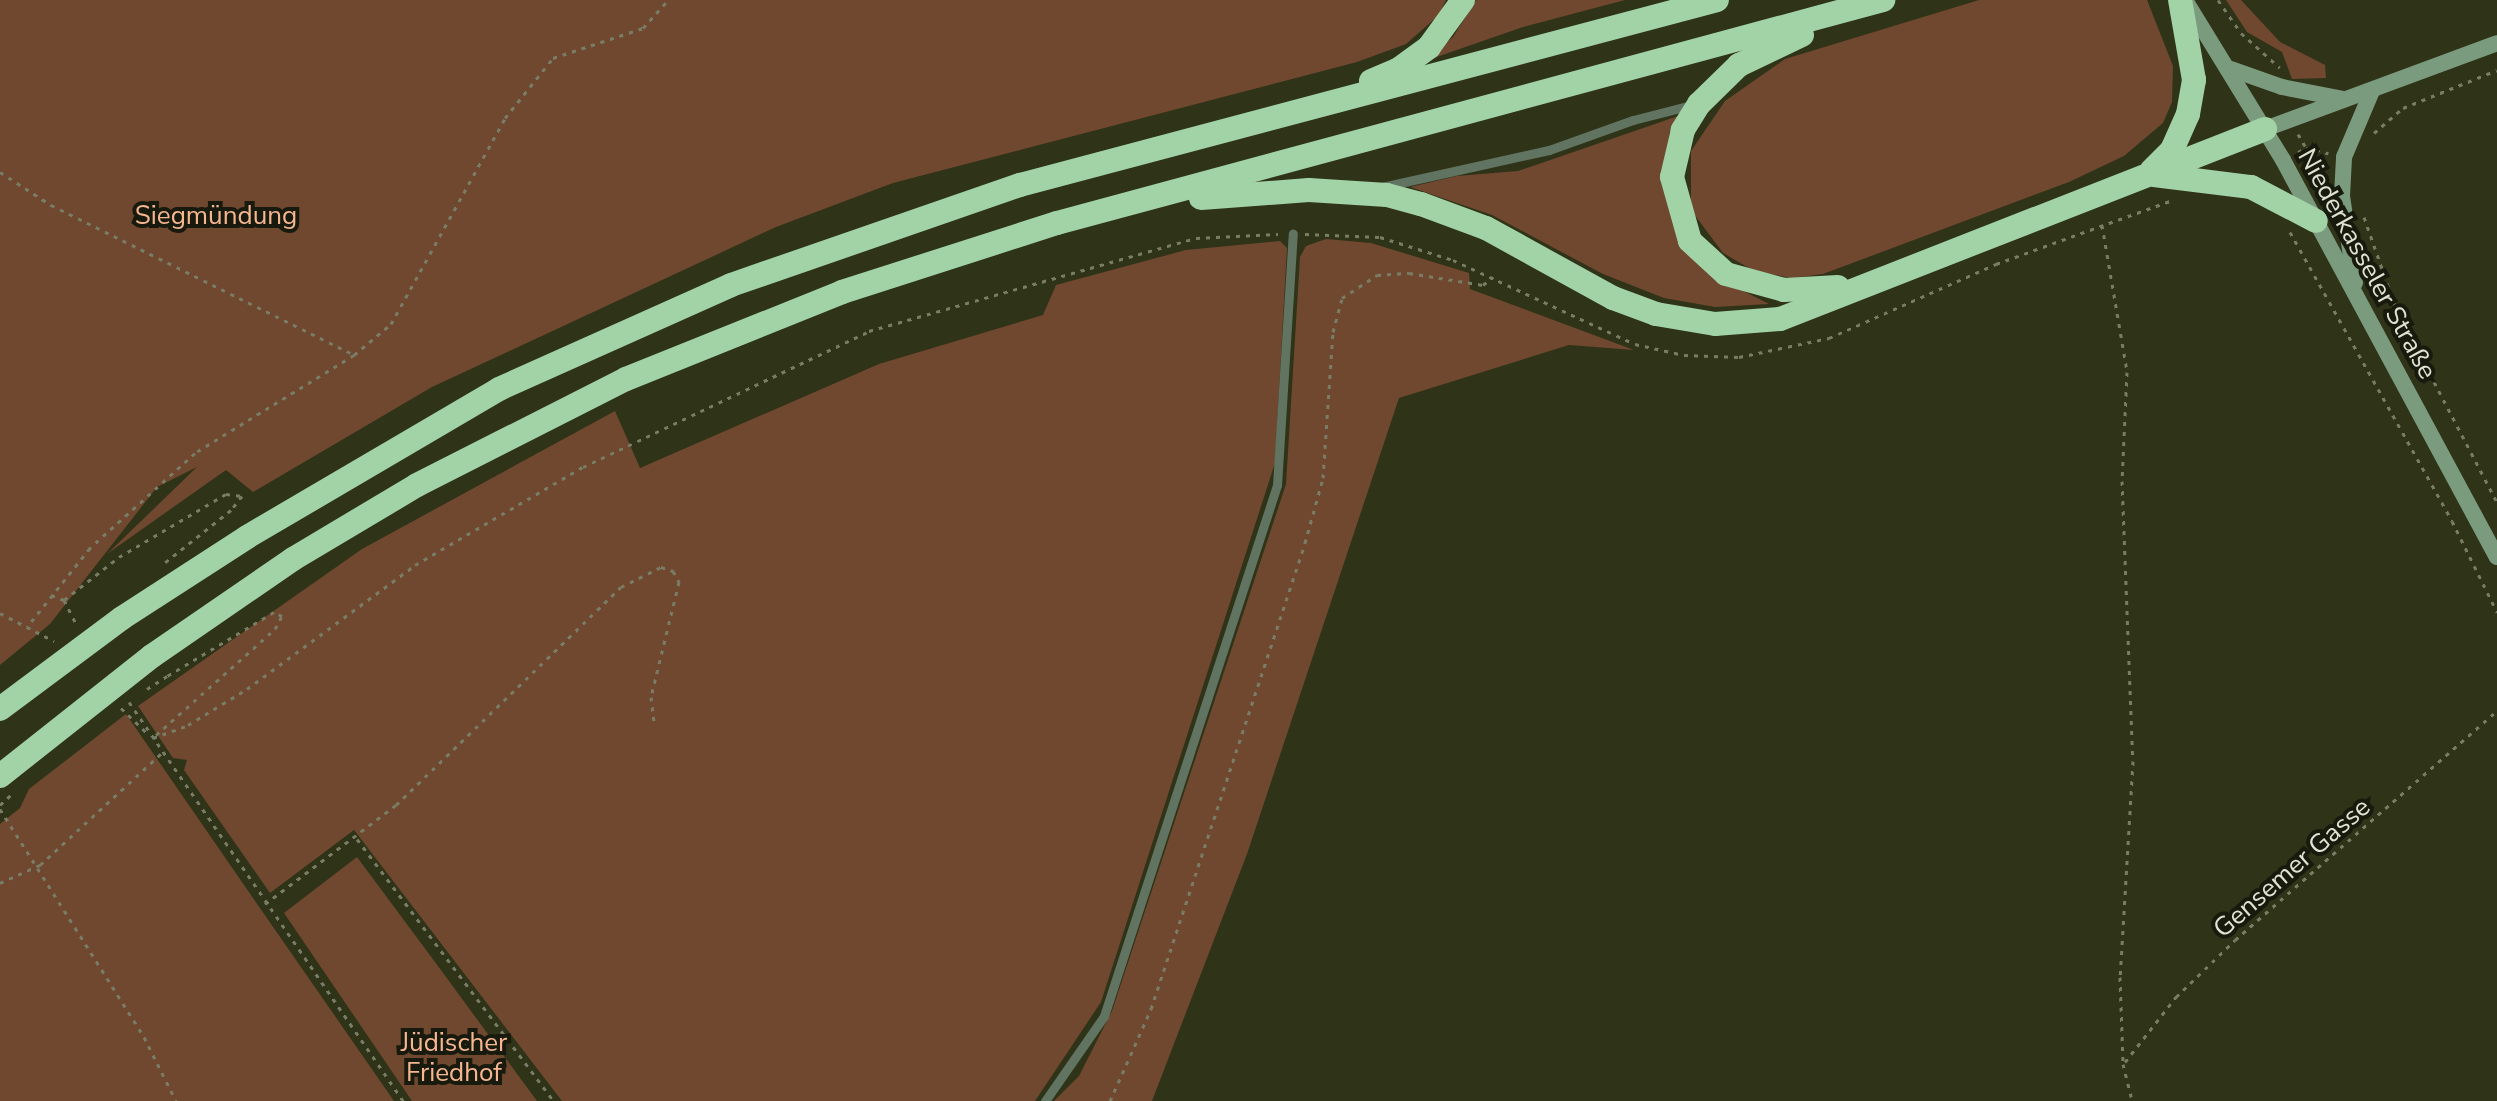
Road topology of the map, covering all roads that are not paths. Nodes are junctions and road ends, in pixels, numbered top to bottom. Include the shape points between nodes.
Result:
1 (1463, 0) edge
2 (1717, 0) edge
3 (1883, 0) edge
4 (2183, 0) edge
5 (1859, 8) junction
6 (2497, 43) edge
7 (2231, 69) junction
8 (2372, 91) junction
9 (2346, 100) junction
10 (1699, 104) junction
11 (1280, 117) junction
12 (2265, 129) junction
13 (2147, 174) junction
14 (1359, 193) junction
15 (2316, 221) junction
16 (1057, 223) junction
17 (1293, 234) road end
18 (1855, 286) junction
19 (2357, 296) junction
20 (2497, 557) edge
21 (0, 709) edge
22 (0, 776) edge
23 (1045, 1101) edge

1 - 11 highway via 1429,47 1399,69
2 - 11 highway
3 - 5 highway
4 - 7 main road, Niederkasseler Straße
4 - 13 highway via 2194,80 2188,114 2172,150
5 - 10 highway via 1739,65
5 - 16 highway
6 - 8 main road
7 - 9 main road via 2282,87
7 - 12 main road, Niederkasseler Straße
8 - 9 main road
8 - 19 main road via 2344,157 2342,196
9 - 12 main road
10 - 14 lane via 1633,120 1549,150
10 - 18 highway via 1683,130 1672,177 1690,241 1726,274 1750,284 1784,290
11 - 21 highway, bridge via 1020,185 731,285 499,389 308,500 122,618
12 - 13 highway
12 - 15 main road, Niederkasseler Straße
13 - 15 highway via 2251,187
13 - 18 highway
14 - 16 highway via 1250,192
14 - 18 highway via 1421,204 1486,228 1613,298 1656,314 1715,324 1780,319
15 - 19 main road, Niederkasseler Straße
16 - 22 highway, bridge via 842,292 626,379 405,492 293,559 152,656
17 - 23 lane via 1277,485 1104,1016
19 - 20 main road, Niederkasseler Straße

